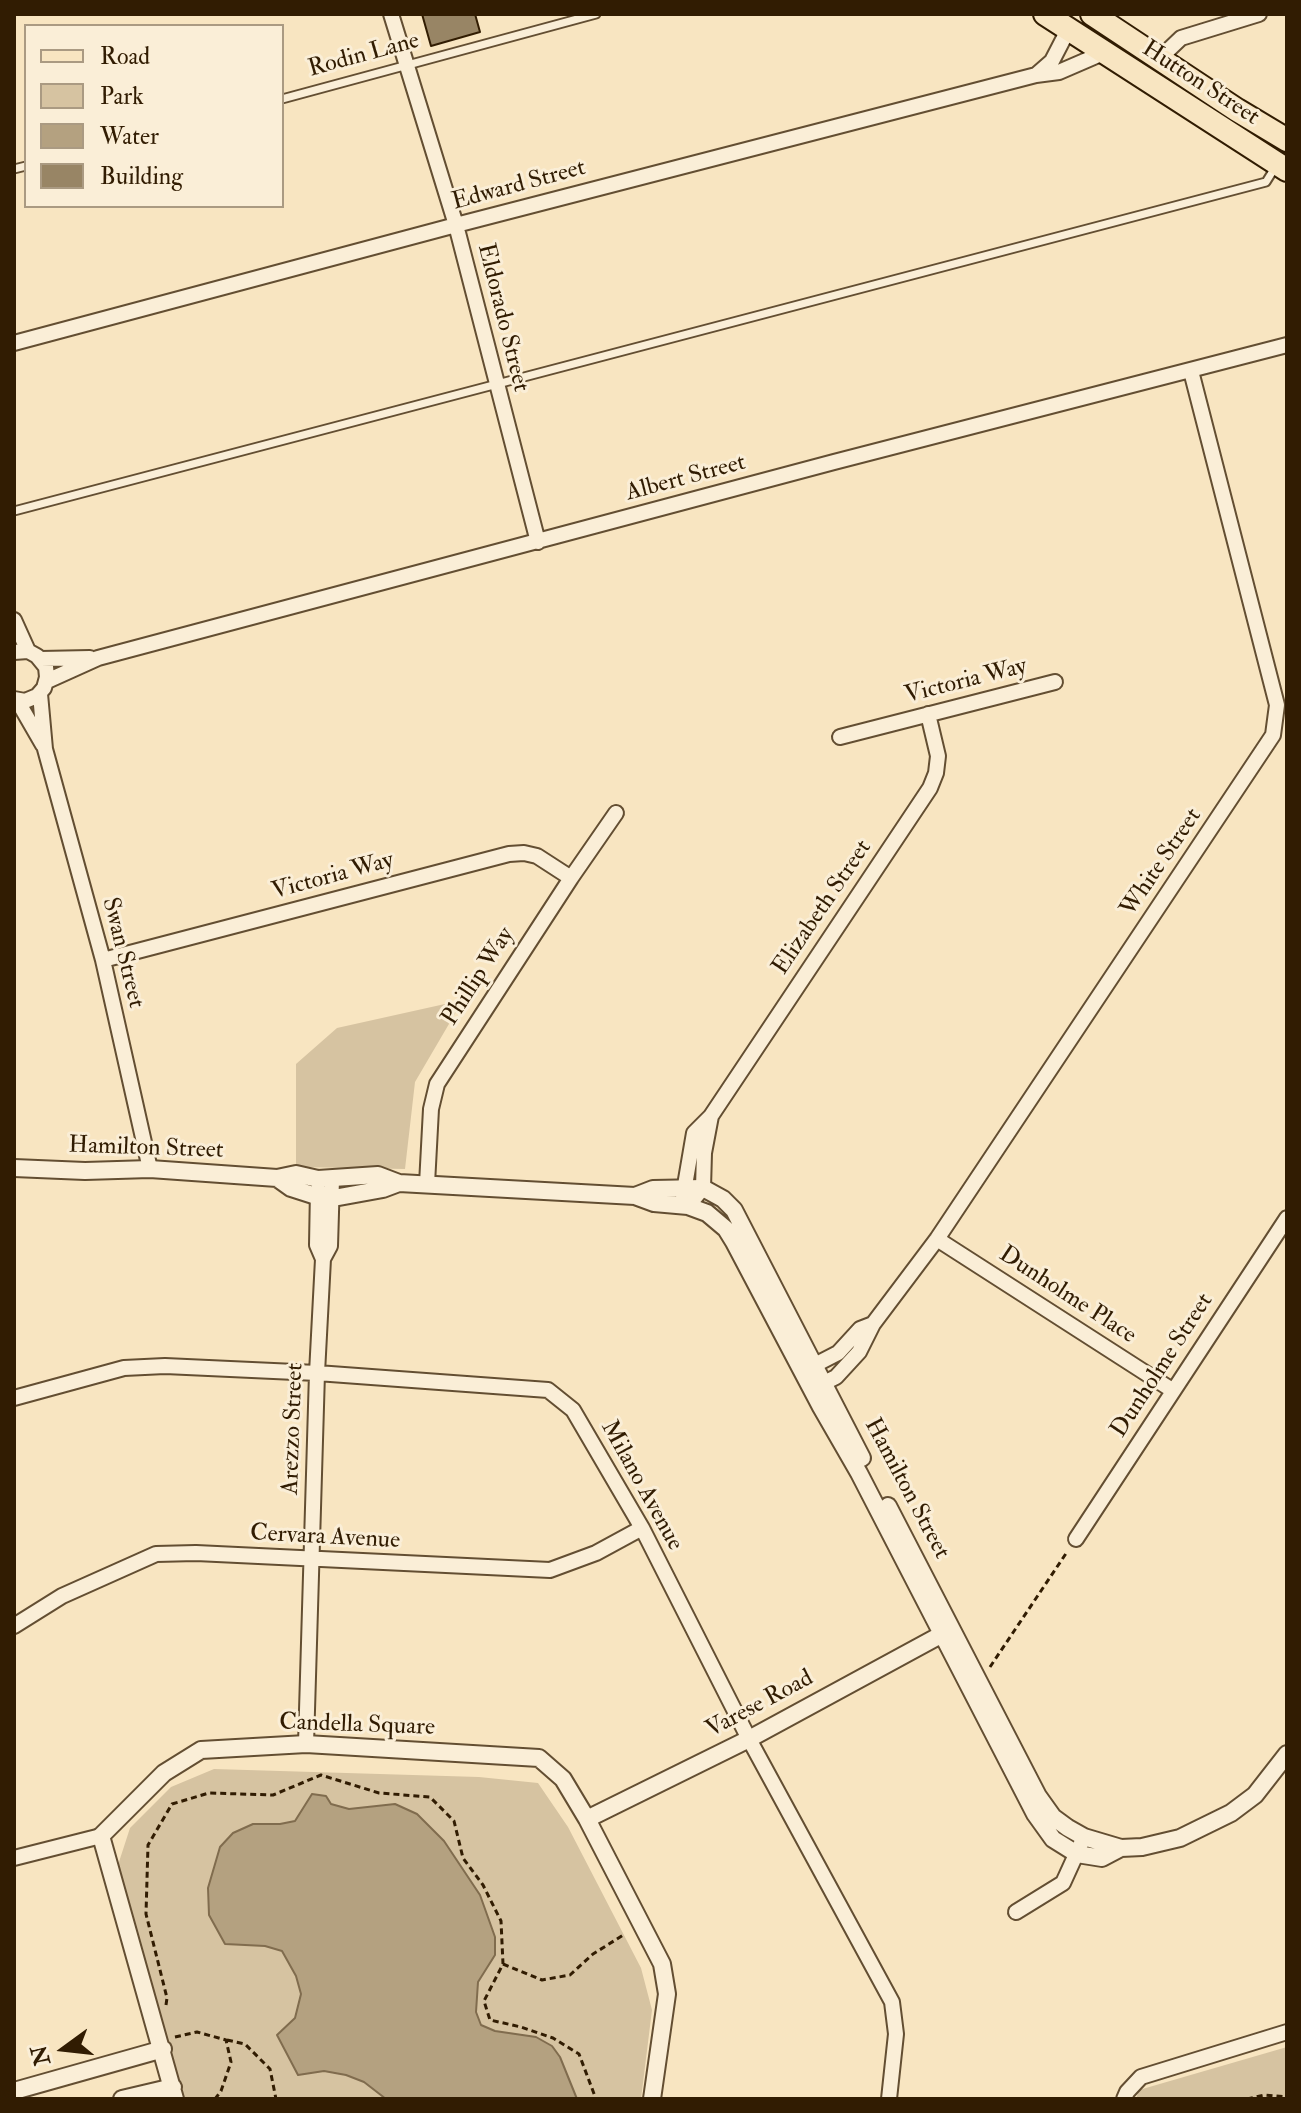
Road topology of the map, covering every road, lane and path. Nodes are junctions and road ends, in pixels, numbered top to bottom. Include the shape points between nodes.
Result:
1 (391, 14) edge
2 (596, 14) edge
3 (1045, 14) edge
4 (1092, 14) edge
5 (1259, 14) edge
6 (1068, 30) junction
7 (1103, 53) junction
8 (1159, 59) junction
9 (405, 66) junction
10 (1036, 75) junction
11 (284, 98) edge
12 (1287, 140) edge
13 (1282, 167) edge
14 (456, 225) junction
15 (14, 343) edge
16 (1287, 345) edge
17 (1191, 371) junction
18 (496, 385) junction
19 (14, 511) edge
20 (538, 542) junction
21 (14, 620) edge
22 (28, 654) edge
23 (98, 658) junction
24 (1055, 682) dead end
25 (43, 688) junction
26 (15, 700) edge
27 (928, 714) junction
28 (840, 737) dead end
29 (45, 749) junction
30 (616, 813) dead end
31 (571, 878) junction
32 (103, 960) junction
33 (711, 1116) junction
34 (14, 1168) edge
35 (150, 1169) junction
36 (427, 1184) junction
37 (684, 1187) junction
38 (326, 1188) junction
39 (703, 1188) junction
40 (635, 1196) junction
41 (685, 1206) junction
42 (1287, 1218) edge
43 (937, 1239) junction
44 (873, 1324) junction
45 (809, 1368) junction
46 (317, 1373) junction
47 (818, 1386) junction
48 (1172, 1390) junction
49 (14, 1398) edge
50 (642, 1528) junction
51 (1076, 1539) joint
52 (311, 1559) junction
53 (14, 1626) edge
54 (947, 1632) junction
55 (990, 1667) dead end
56 (749, 1739) junction
57 (306, 1744) junction
58 (1006, 1745) junction
59 (1287, 1754) edge
60 (587, 1819) junction
61 (101, 1836) junction
62 (1084, 1837) junction
63 (1121, 1848) junction
64 (1077, 1854) junction
65 (14, 1858) edge
66 (1016, 1912) dead end
67 (625, 1934) dead end
68 (503, 1964) junction
69 (165, 2014) dead end
70 (1287, 2032) edge
71 (226, 2040) junction
72 (167, 2043) junction
73 (14, 2091) edge
74 (34, 2093) edge
75 (174, 2093) edge
76 (1287, 2097) edge
77 (122, 2099) edge
78 (215, 2099) edge
79 (276, 2099) edge
80 (316, 2099) edge
81 (331, 2099) edge
82 (596, 2099) edge
83 (652, 2099) edge
84 (889, 2099) edge
85 (1124, 2099) edge
86 (1247, 2099) edge

1 - 9 street, Eldorado Street
2 - 9 lane, Rodin Lane
3 - 6 main road, Hutton Street
4 - 8 main road, Hutton Street
5 - 8 street via 1181,38
6 - 7 main road, Hutton Street
6 - 10 street via 1052,61
7 - 10 street, Edward Street via 1059,72
7 - 13 main road, Hutton Street
8 - 12 main road, Hutton Street
9 - 11 lane, Rodin Lane
9 - 14 street, Eldorado Street
10 - 14 street, Edward Street
13 - 18 lane via 1266,182
14 - 15 street, Edward Street
14 - 18 street, Eldorado Street
16 - 17 street, Albert Street
17 - 20 street, Albert Street
17 - 43 street, White Street via 1277,705 1273,735
18 - 19 lane
18 - 20 street, Eldorado Street
20 - 23 street, Albert Street
21 - 22 street
22 - 23 street, Albert Street
22 - 25 street, Swan Street via 47,672
23 - 25 street, Albert Street
24 - 27 street, Victoria Way
25 - 26 street, Albert Street via 29,700
25 - 29 street, Swan Street
26 - 29 street, Swan Street
27 - 28 street, Victoria Way
27 - 33 street, Elizabeth Street via 938,756 930,788
29 - 32 street, Swan Street
30 - 31 street, Phillip Way
31 - 32 street, Victoria Way via 537,856 509,854
31 - 36 street, Phillip Way via 437,1084
32 - 35 street, Swan Street
33 - 37 street, Elizabeth Street via 694,1133
33 - 39 street, Elizabeth Street
34 - 35 street, Hamilton Street
35 - 38 street, Hamilton Street via 277,1178 296,1174
36 - 38 street, Hamilton Street via 399,1183 378,1175
36 - 40 street, Hamilton Street
37 - 39 street, Hamilton Street
37 - 40 street, Hamilton Street
37 - 41 street, Elizabeth Street
38 - 46 street, Arezzo Street via 330,1246 323,1259
39 - 41 street
39 - 45 street, Hamilton Street via 723,1199 742,1221
40 - 41 street, Hamilton Street
41 - 45 street, Hamilton Street via 707,1213 726,1229
42 - 48 street, Dunholme Street
43 - 44 street, White Street
43 - 48 street, Dunholme Place
44 - 45 street, White Street via 860,1329 838,1353
44 - 47 street, White Street via 853,1360
45 - 47 street, Hamilton Street
46 - 49 street, Milano Avenue via 139,1366
46 - 50 street, Milano Avenue via 548,1390 573,1410
46 - 52 street, Arezzo Street
47 - 54 street, Hamilton Street
48 - 51 street, Dunholme Street
50 - 52 street, Cervara Avenue via 550,1570
50 - 56 street, Milano Avenue
51 - 55 path
52 - 53 street, Cervara Avenue via 156,1554 62,1596
52 - 57 street, Arezzo Street
54 - 56 street, Varese Road
54 - 58 street, Hamilton Street
56 - 60 street, Varese Road
56 - 84 street, Milano Avenue via 892,2002 896,2034
57 - 60 street, Candella Square via 539,1758 563,1779
57 - 61 street, Candella Square via 201,1750 164,1773
58 - 62 street, Hamilton Street via 1053,1817
58 - 64 street, Hamilton Street via 1028,1802 1053,1839
59 - 63 street, Hamilton Street via 1255,1795 1206,1827 1180,1838
60 - 83 street, Candella Square via 662,1964 667,1994
61 - 65 street
61 - 72 street
62 - 63 street, Hamilton Street
62 - 64 street
63 - 64 street, Hamilton Street via 1102,1858
64 - 66 street via 1063,1883
67 - 68 path via 570,1975 542,1980
68 - 69 path via 501,1921 463,1858 454,1821 430,1797 379,1793 321,1775 273,1795 209,1793 172,1804 148,1845 146,1914 167,1998
68 - 82 path via 484,2001 490,2020 553,2038 579,2054
70 - 85 street via 1141,2077
71 - 72 path via 197,2032
71 - 78 path via 231,2062
71 - 79 path via 245,2044 270,2069
72 - 74 street
72 - 75 street
73 - 74 street
75 - 77 street
76 - 86 path
80 - 81 path

